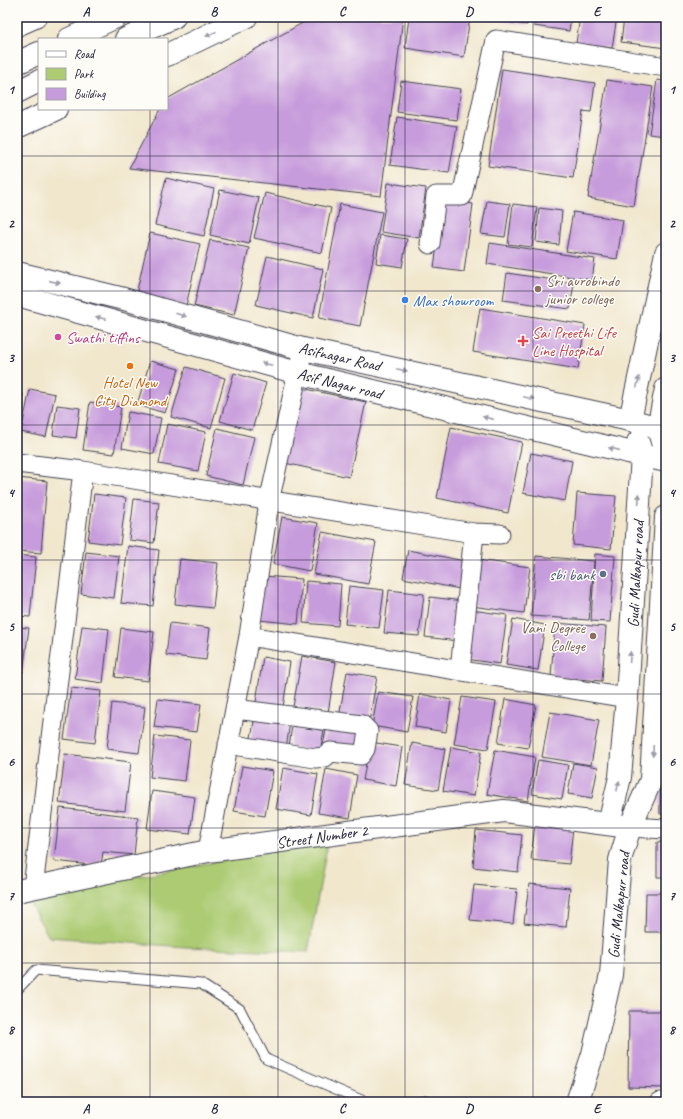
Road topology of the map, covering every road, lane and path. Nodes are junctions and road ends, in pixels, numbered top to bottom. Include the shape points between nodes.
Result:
1 (35, 17) edge
2 (116, 17) edge
3 (174, 17) edge
4 (246, 17) edge
5 (17, 25) edge
6 (71, 38) edge
7 (128, 38) edge
8 (38, 53) edge
9 (168, 54) edge
10 (17, 63) edge
11 (666, 68) edge
12 (38, 82) edge
13 (17, 92) edge
14 (54, 110) edge
15 (17, 127) edge
16 (430, 244) dead end
17 (666, 253) edge
18 (17, 273) edge
19 (17, 295) edge
20 (303, 348) junction
21 (298, 372) junction
22 (666, 389) edge
23 (630, 420) junction
24 (662, 429) edge
25 (666, 453) edge
26 (642, 455) junction
27 (666, 461) edge
28 (17, 463) edge
29 (83, 471) junction
30 (269, 502) junction
31 (666, 517) edge
32 (474, 533) junction
33 (500, 534) dead end
34 (664, 614) edge
35 (249, 636) junction
36 (460, 671) junction
37 (627, 698) junction
38 (235, 709) junction
39 (228, 744) junction
40 (608, 824) junction
41 (630, 827) junction
42 (666, 829) edge
43 (208, 851) junction
44 (25, 890) edge
45 (17, 990) edge
46 (366, 1102) edge
47 (415, 1102) edge
48 (432, 1102) edge
49 (577, 1102) edge
50 (660, 1102) edge
51 (666, 1102) edge

1 - 5 main road
2 - 6 main road
3 - 7 main road
4 -> 9 main road
8 - 10 main road
11 - 16 street via 496,40 462,196 436,196
12 - 13 main road
14 - 15 main road
23 -> 17 main road
18 -> 20 main road, Asifnagar Road
21 -> 19 main road, Asif Nagar road
20 - 21 street
20 -> 23 main road, Asifnagar Road
26 -> 21 main road, Asif Nagar road
21 - 30 street
22 - 24 main road
23 - 24 main road, Asifnagar Road
23 - 26 main road, Gudi Malkapur road
24 - 25 main road
26 - 27 main road, Asif Nagar road
37 -> 26 main road, Gudi Malkapur road
28 - 29 street
29 - 30 street
29 - 44 street
30 - 32 street
30 - 35 street
31 - 34 main road, Gudi Malkapur road
32 - 33 street
32 - 36 street
34 -> 41 main road, Gudi Malkapur road via 651,780
35 - 36 street
35 - 38 street
36 - 37 street
40 -> 37 main road, Gudi Malkapur road via 620,777
38 - 39 street
38 - 39 street via 362,725 368,731 365,749 360,755 330,752 325,757 315,758
39 - 43 street
40 - 41 main road, Street Number 2
40 - 43 main road, Street Number 2 via 504,811
41 - 42 street
41 - 49 main road, Gudi Malkapur road via 620,860 611,975 593,1054
43 - 44 main road, Street Number 2
45 - 46 lane via 36,970 201,984 240,1009 266,1059
47 - 48 lane
50 - 51 street

